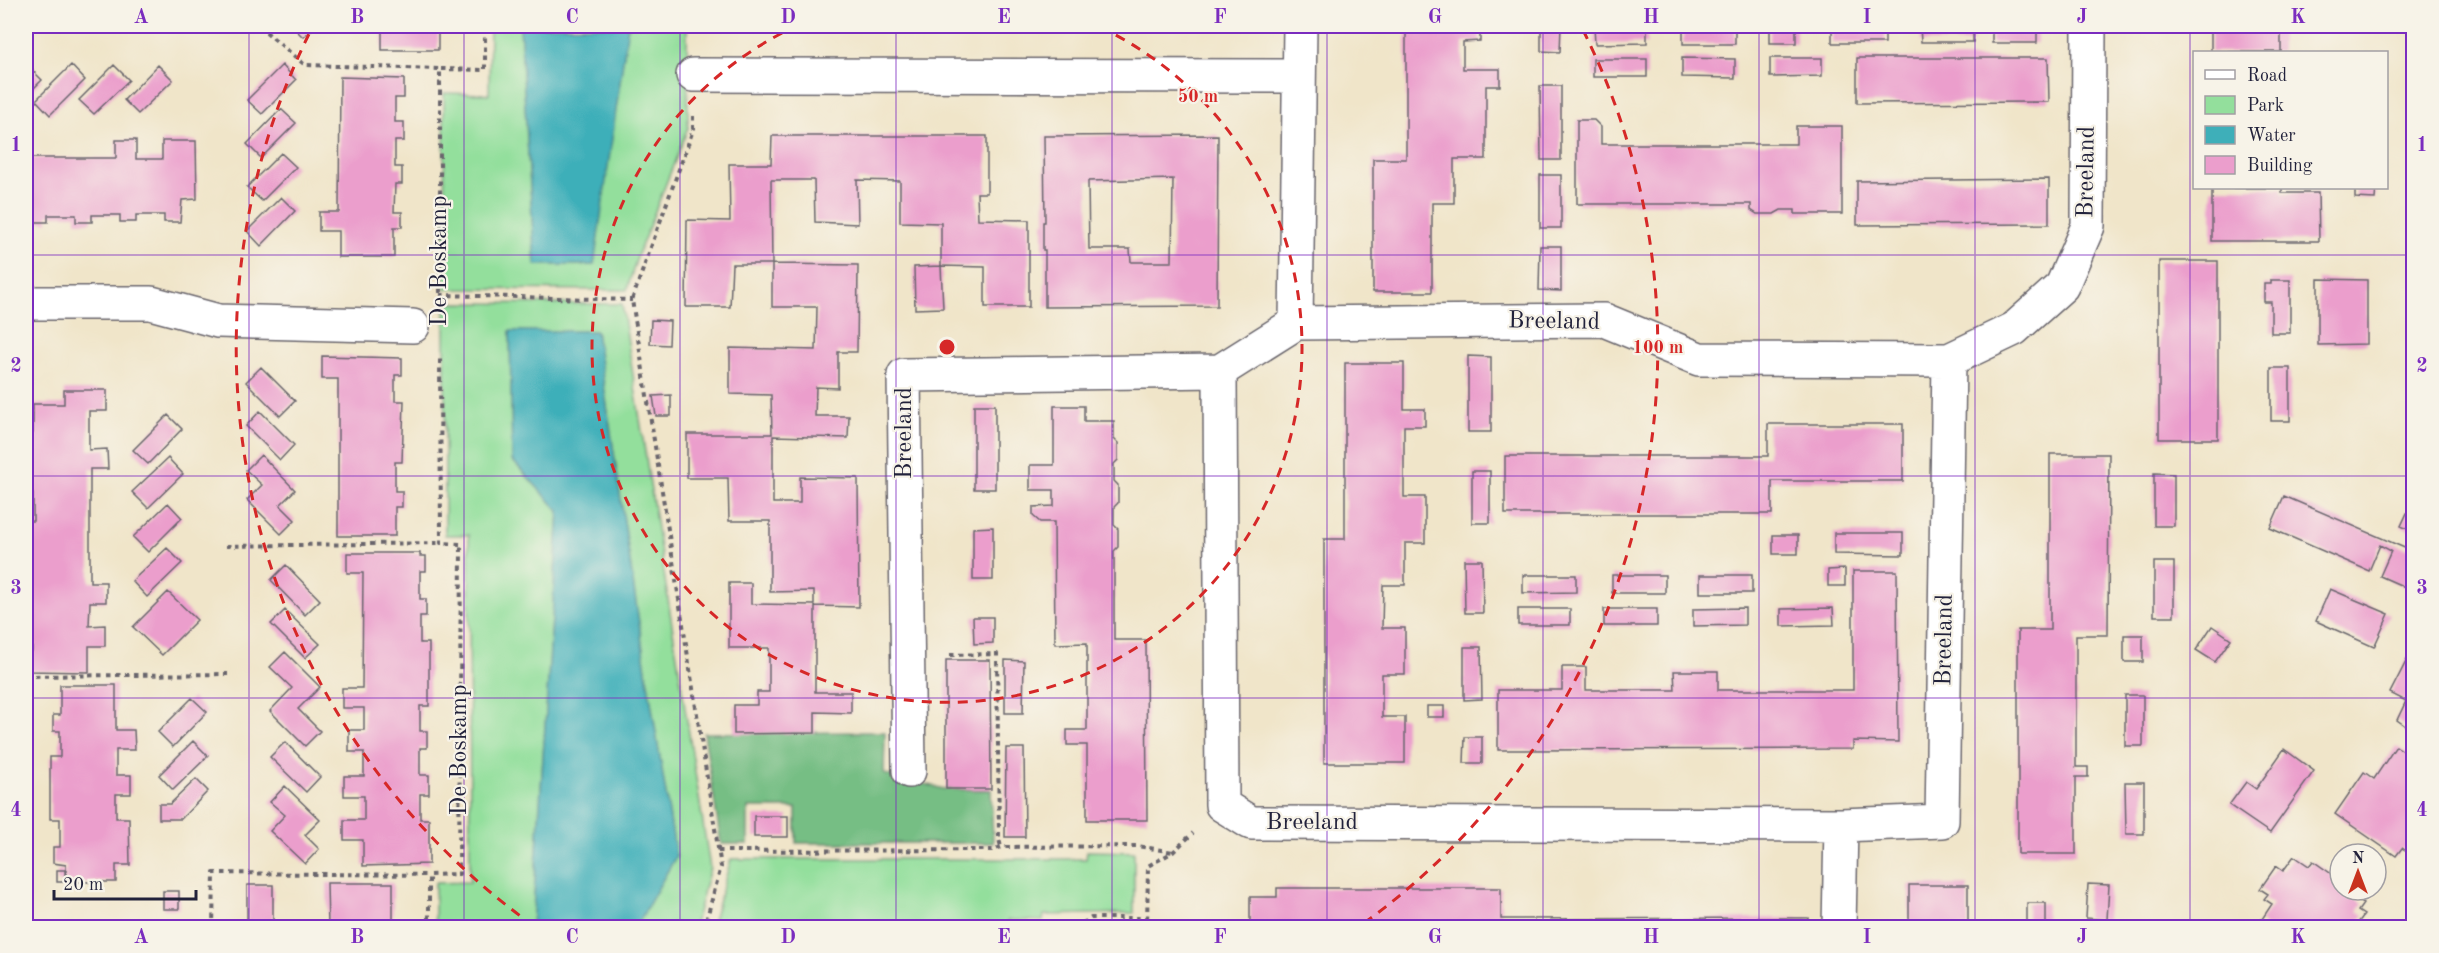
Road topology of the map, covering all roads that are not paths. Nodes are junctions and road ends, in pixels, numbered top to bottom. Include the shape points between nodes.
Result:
1 (1300, 26) edge
2 (2088, 26) edge
3 (693, 75) road end
4 (1299, 76) junction
5 (26, 303) edge
6 (1296, 323) junction
7 (413, 326) dead end
8 (1949, 360) junction
9 (1220, 371) junction
10 (909, 771) dead end
11 (1841, 825) junction
12 (1839, 927) edge

1 - 4 street
2 - 8 street, Breeland via 2088,226 2062,286 2014,329
3 - 4 street
4 - 6 street
5 - 7 street, De Boskamp via 151,303 218,321
6 - 8 street, Breeland via 1604,320 1699,359
6 - 9 street
8 - 11 street, Breeland via 1941,821
9 - 10 street, Breeland via 904,375
9 - 11 street, Breeland via 1222,806 1251,823
11 - 12 street

